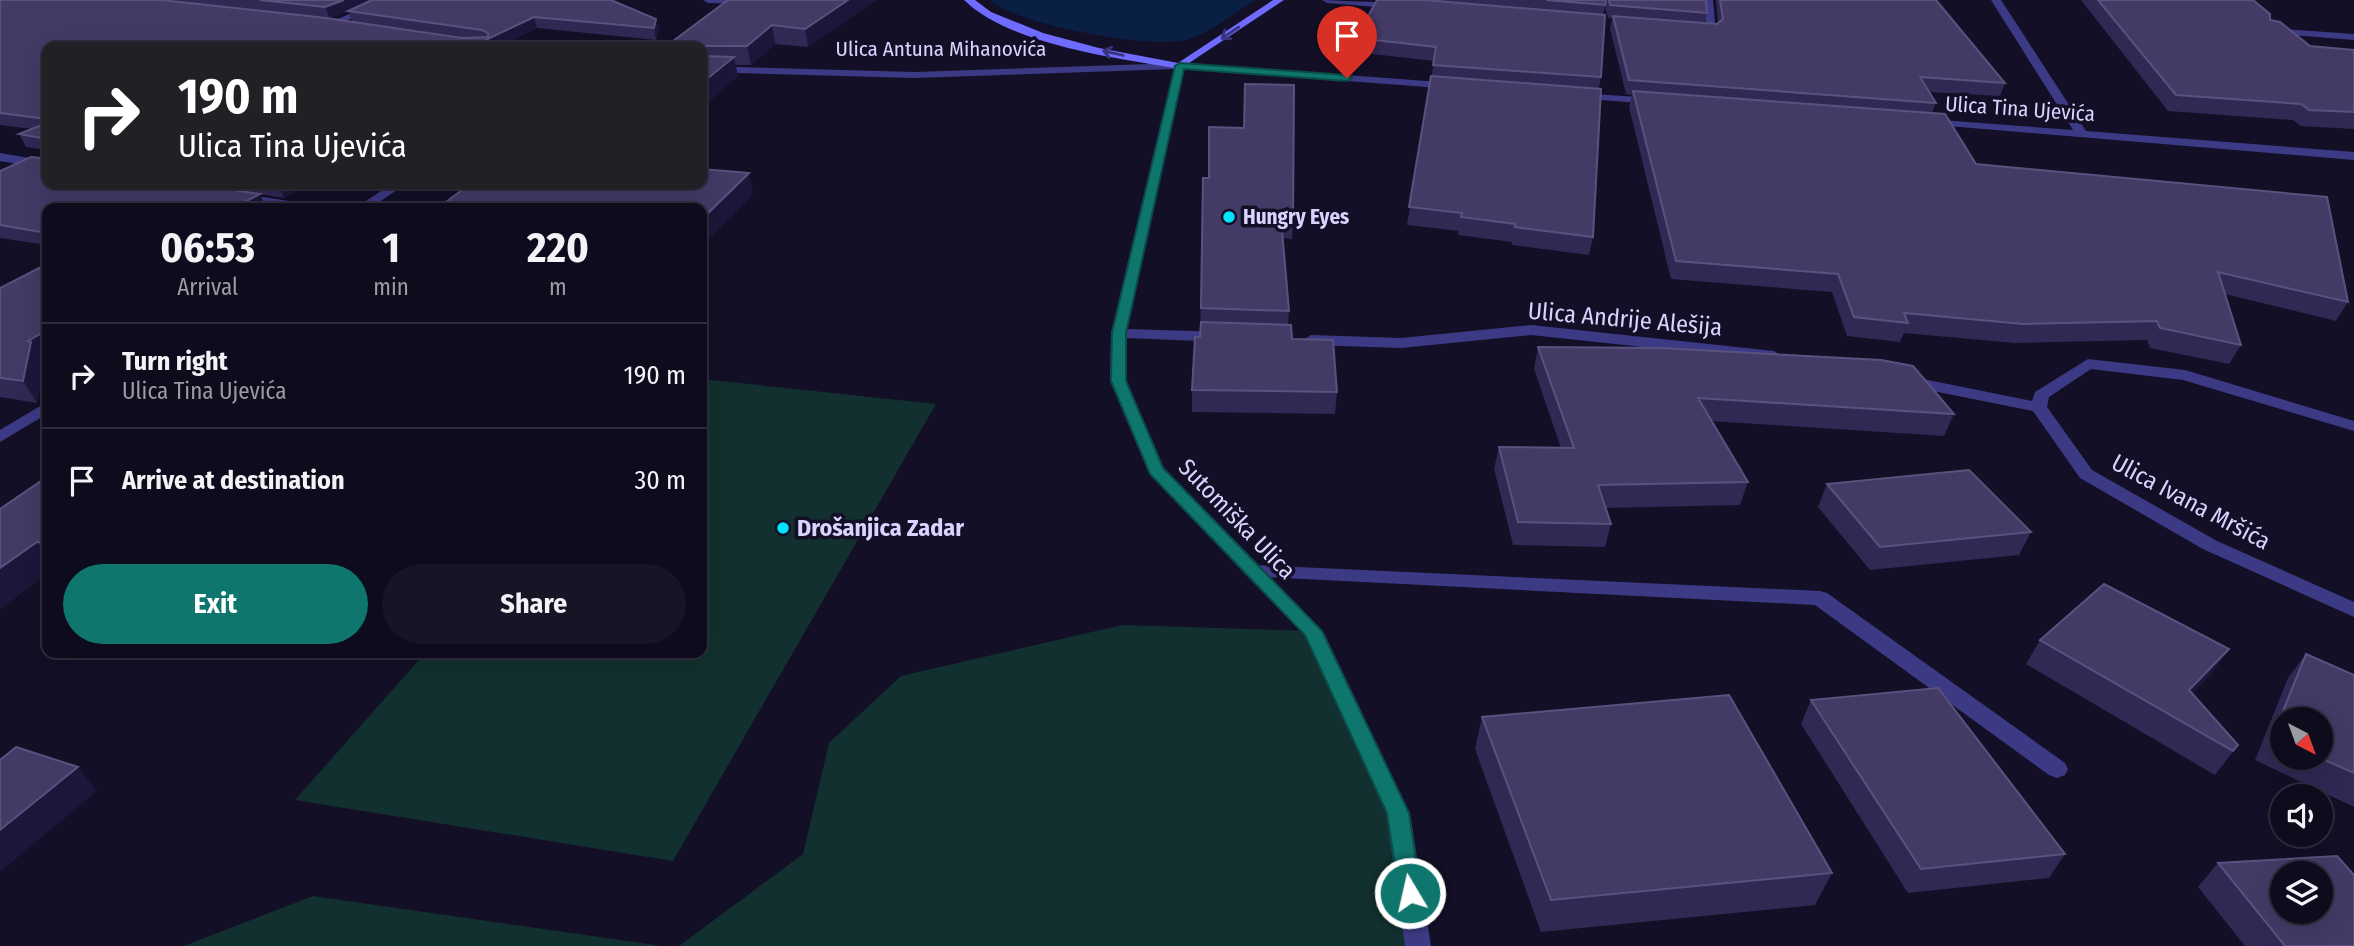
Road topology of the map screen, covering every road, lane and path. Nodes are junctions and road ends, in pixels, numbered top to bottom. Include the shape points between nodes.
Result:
1 (390, 0) edge
2 (708, 0) edge
3 (969, 0) edge
4 (1279, 0) edge
5 (1327, 0) edge
6 (1708, 0) edge
7 (1996, 0) edge
8 (764, 1) edge
9 (1409, 7) edge
10 (318, 22) edge
11 (331, 24) junction
12 (357, 28) edge
13 (1685, 30) edge
14 (2269, 31) edge
15 (2354, 37) edge
16 (1180, 66) junction
17 (707, 69) edge
18 (1473, 88) edge
19 (1569, 95) edge
20 (1666, 102) edge
21 (1915, 121) edge
22 (2081, 133) junction
23 (2354, 156) edge
24 (0, 157) edge
25 (42, 164) edge
26 (392, 189) edge
27 (227, 195) edge
28 (277, 203) edge
29 (369, 203) edge
30 (1119, 333) junction
31 (1235, 337) edge
32 (1290, 339) edge
33 (1786, 357) edge
34 (1892, 378) edge
35 (2039, 407) junction
36 (42, 410) edge
37 (2354, 426) edge
38 (0, 438) edge
39 (1254, 571) junction
40 (2354, 610) edge
41 (2057, 769) dead end
42 (1418, 946) edge

1 - 11 street
2 - 8 street
16 -> 3 street via 1025,31
4 -> 16 street
5 - 9 street
6 - 13 street via 1712,32
7 - 22 street
10 - 11 street
11 - 12 street
14 - 15 street
16 - 17 street, Ulica Antuna Mihanovića via 914,75
16 - 18 street
16 - 30 street, Sutomiška Ulica
19 - 20 street
21 - 22 street, Ulica Tina Ujevića
22 - 23 street, Ulica Tina Ujevića
24 - 25 street
26 - 29 street
27 - 28 street
30 - 31 street
30 - 39 street, Sutomiška Ulica via 1118,381 1156,470
32 - 33 street, Ulica Andrije Alešija via 1401,343 1531,330
34 - 35 street
35 - 37 street via 2040,395 2088,364 2185,375
35 - 40 street, Ulica Ivana Mršića via 2086,474 2210,545
36 - 38 street
39 - 41 street via 1820,598
39 - 42 street, Sutomiška Ulica via 1313,631 1398,813

